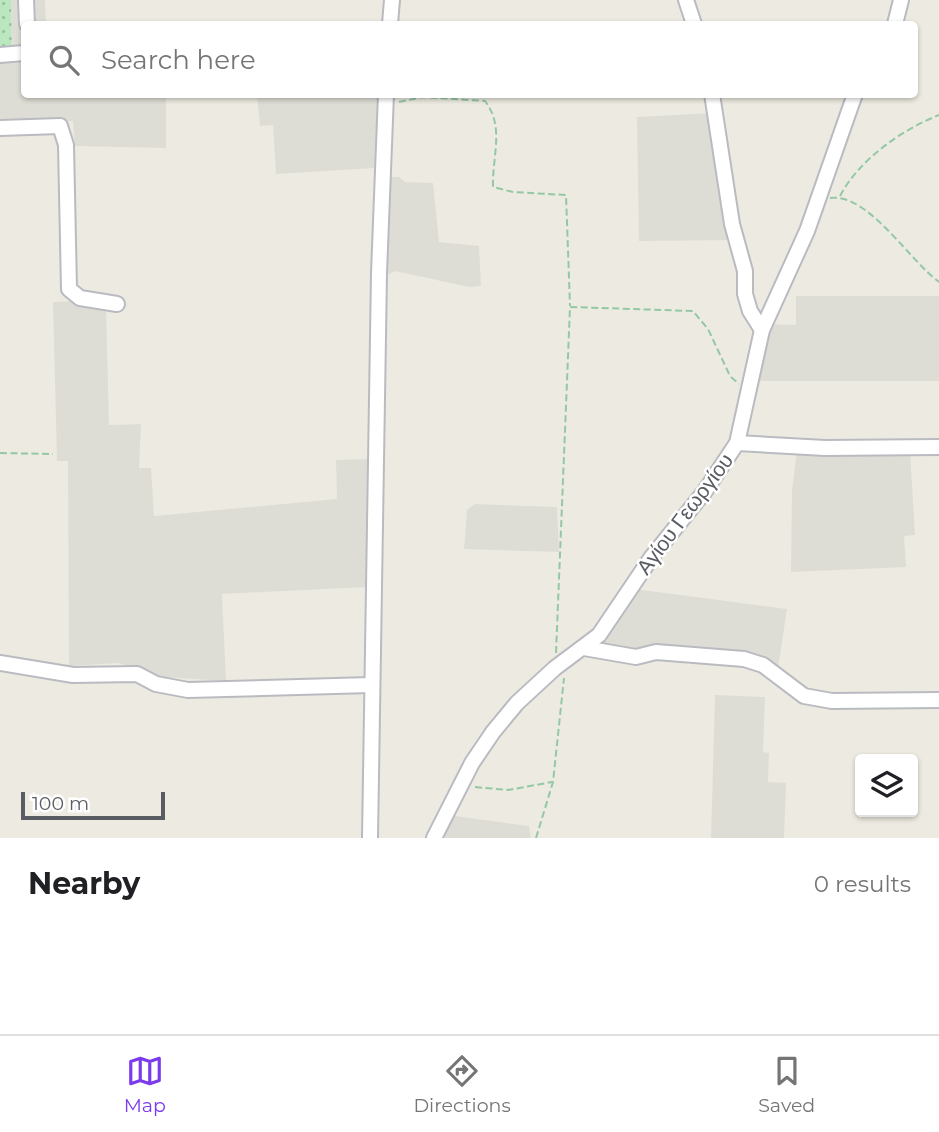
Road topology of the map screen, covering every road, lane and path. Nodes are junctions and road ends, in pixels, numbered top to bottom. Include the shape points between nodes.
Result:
1 (26, 0) edge
2 (392, 0) edge
3 (686, 0) edge
4 (901, 0) edge
5 (27, 21) edge
6 (390, 21) edge
7 (693, 21) edge
8 (896, 21) edge
9 (21, 53) edge
10 (0, 55) edge
11 (411, 98) edge
12 (438, 98) edge
13 (713, 98) edge
14 (854, 98) edge
15 (386, 100) edge
16 (939, 115) edge
17 (0, 128) edge
18 (839, 197) junction
19 (819, 200) junction
20 (939, 282) edge
21 (117, 304) dead end
22 (570, 307) junction
23 (762, 330) junction
24 (748, 393) junction
25 (737, 443) junction
26 (939, 447) edge
27 (0, 453) edge
28 (53, 454) dead end
29 (584, 648) junction
30 (0, 663) edge
31 (561, 664) junction
32 (371, 685) junction
33 (939, 700) edge
34 (553, 782) junction
35 (461, 783) junction
36 (370, 838) edge
37 (434, 838) edge
38 (536, 838) edge

1 - 5 street
2 - 6 street
3 - 7 street
4 - 8 street
9 - 10 street
11 - 15 path
12 - 22 path via 485,101 495,114 493,187 566,195
13 - 23 street via 746,293
14 - 19 street, Αγίου Γεωργίου
15 - 32 street
16 - 18 path via 914,127 857,169
17 - 21 street via 60,126 66,145 69,289 80,298
18 - 19 path
18 - 20 path via 862,207
19 - 23 street, Αγίου Γεωργίου
22 - 24 path via 693,310 708,328 730,376
22 - 31 path
23 - 24 street, Αγίου Γεωργίου
24 - 25 street, Αγίου Γεωργίου
25 - 26 street
25 - 29 street, Αγίου Γεωργίου via 599,635
27 - 28 path
29 - 31 street, Αγίου Γεωργίου
29 - 33 street via 636,657 656,652 744,659 763,665 804,696 832,701
30 - 32 street via 73,675 137,674 156,684 188,690
31 - 34 path
31 - 35 street, Αγίου Γεωργίου via 517,703
32 - 36 street
34 - 35 path via 508,790
34 - 38 path
35 - 37 street, Αγίου Γεωργίου

